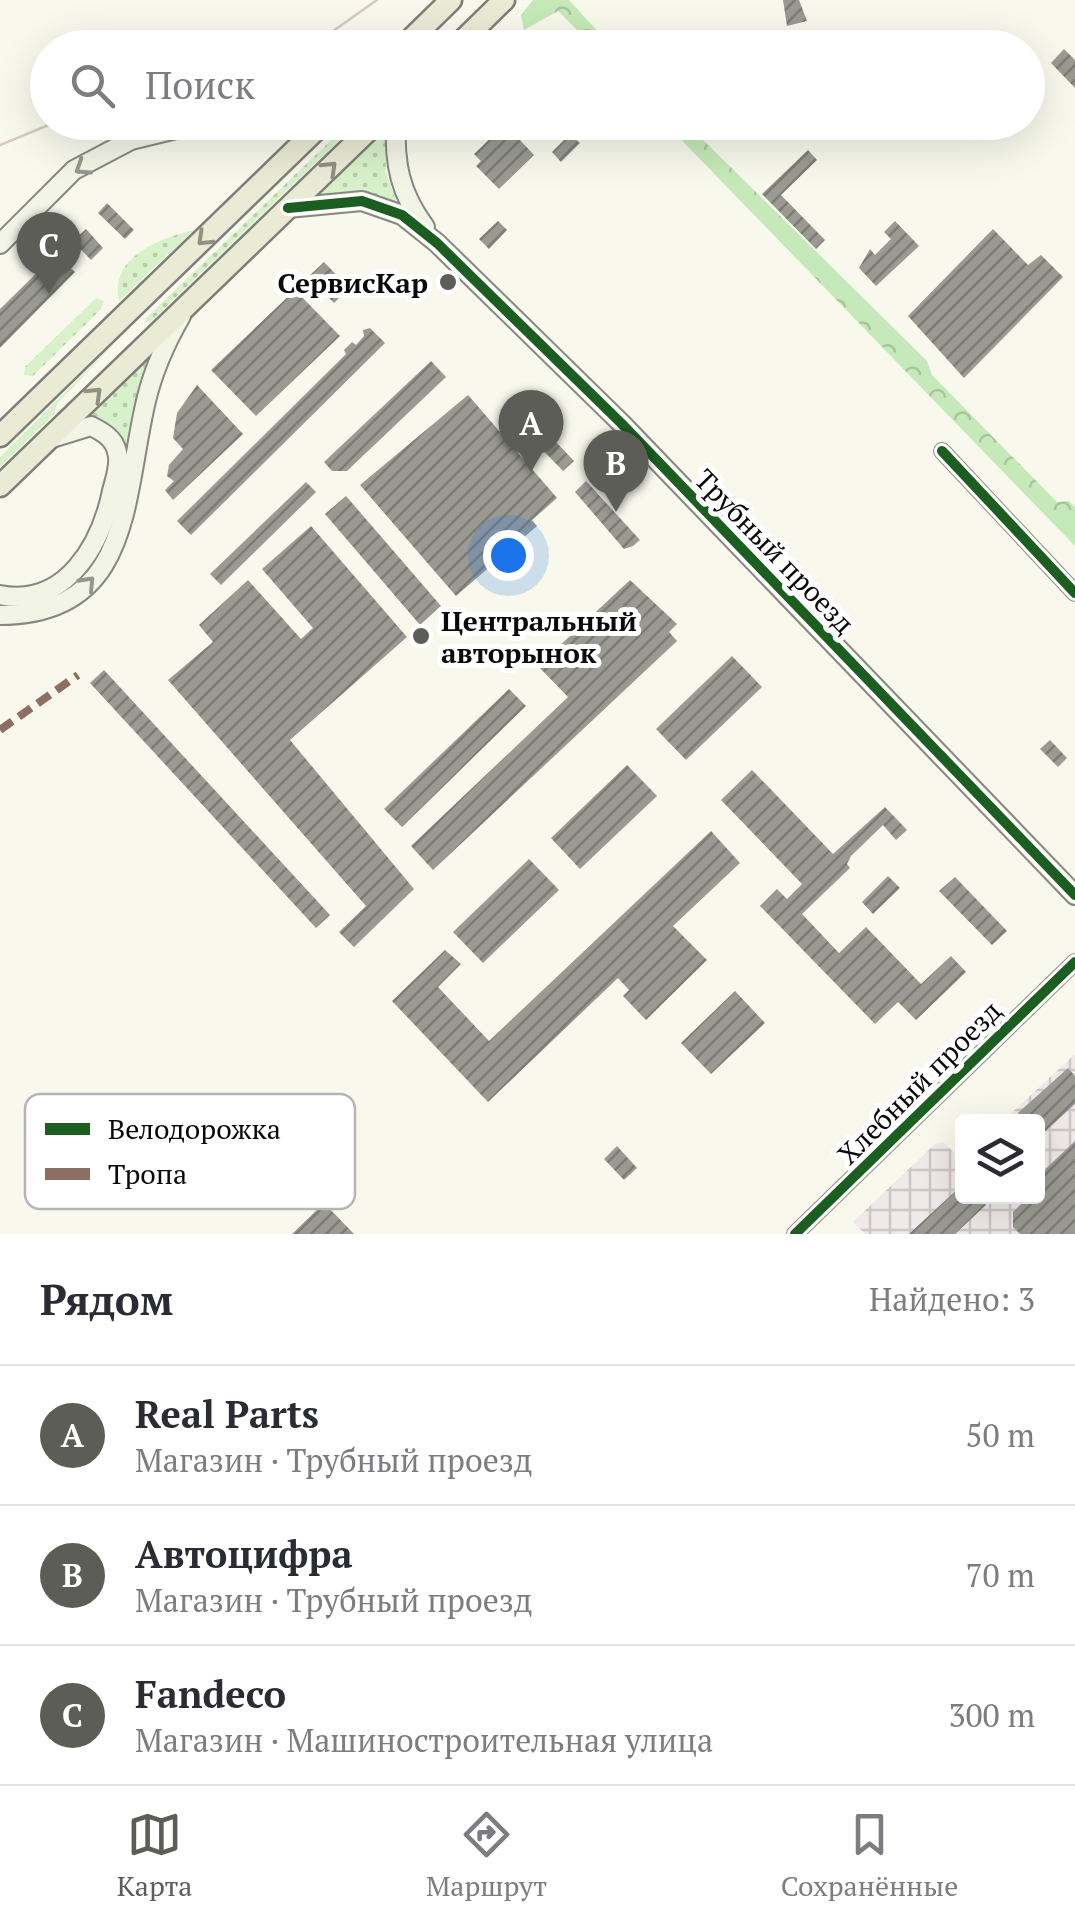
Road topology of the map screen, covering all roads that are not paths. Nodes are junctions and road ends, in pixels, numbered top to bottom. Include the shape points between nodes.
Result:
1 (452, 0) edge
2 (504, 0) edge
3 (419, 30) edge
4 (473, 30) edge
5 (131, 140) edge
6 (305, 140) edge
7 (358, 140) edge
8 (395, 140) edge
9 (288, 208) junction
10 (438, 243) junction
11 (0, 244) edge
12 (188, 305) junction
13 (117, 323) junction
14 (142, 350) junction
15 (0, 436) edge
16 (49, 439) junction
17 (942, 450) dead end
18 (0, 486) edge
19 (1075, 593) edge
20 (0, 596) edge
21 (0, 614) edge
22 (1075, 895) edge
23 (1075, 962) edge
24 (795, 1234) edge

1 - 3 main road
2 - 4 main road
5 -> 11 street via 74,170
6 -> 13 main road
9 -> 7 main road
8 - 10 street via 404,195
9 - 10 street via 362,201 402,215
9 - 12 main road
10 - 22 street, Трубный проезд
12 - 14 main road
21 -> 12 street via 56,607 75,596 112,552 146,400
13 - 14 main road via 145,323
13 - 15 main road
16 -> 14 main road
16 - 18 main road
16 - 20 street via 91,426 113,442 118,464 106,518 86,560 64,581
17 - 19 street
23 - 24 street, Хлебный проезд

